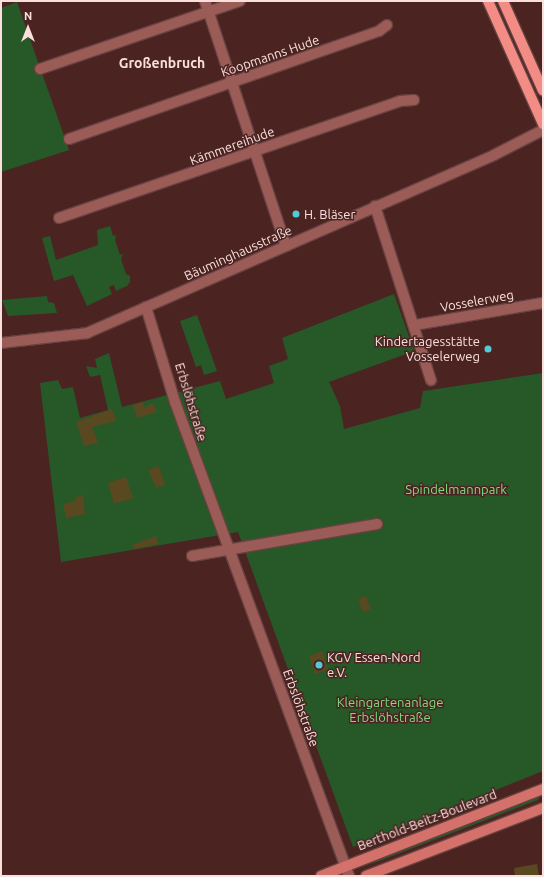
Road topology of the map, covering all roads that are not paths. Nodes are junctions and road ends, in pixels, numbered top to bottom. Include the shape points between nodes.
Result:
1 (205, 1) edge
2 (240, 1) edge
3 (488, 1) edge
4 (503, 1) edge
5 (208, 12) junction
6 (387, 25) dead end
7 (40, 69) dead end
8 (231, 83) junction
9 (543, 91) edge
10 (414, 100) dead end
11 (543, 124) edge
12 (543, 130) edge
13 (69, 139) dead end
14 (253, 152) junction
15 (375, 206) junction
16 (59, 218) dead end
17 (286, 246) junction
18 (543, 303) edge
19 (146, 307) junction
20 (415, 325) junction
21 (1, 343) edge
22 (431, 380) dead end
23 (377, 524) dead end
24 (231, 549) junction
25 (192, 556) dead end
26 (543, 789) edge
27 (543, 799) edge
28 (543, 809) edge
29 (345, 866) junction
30 (321, 876) edge
31 (349, 876) edge
32 (366, 876) edge

1 - 5 street
2 - 5 street
3 - 11 main road
4 - 9 main road
5 - 7 street
5 - 8 street
6 - 8 street, Koopmanns Hude via 380,31
8 - 13 street, Koopmanns Hude
8 - 14 street
10 - 14 street, Kämmereihude via 400,101
12 - 15 street, Bäuminghausstraße
14 - 16 street, Kämmereihude
14 - 17 street
15 - 17 street, Bäuminghausstraße
15 - 20 street
17 - 19 street, Bäuminghausstraße
18 - 20 street, Vosselerweg
19 - 21 street, Bäuminghausstraße via 74,337
19 - 24 street, Erbslöhstraße via 166,365 175,402
20 - 22 street
23 - 24 street
24 - 25 street
24 - 29 street, Erbslöhstraße
26 - 29 main road, Berthold-Beitz-Boulevard
27 - 28 main road
28 - 32 main road
29 - 30 main road, Berthold-Beitz-Boulevard
29 - 31 street, Erbslöhstraße

